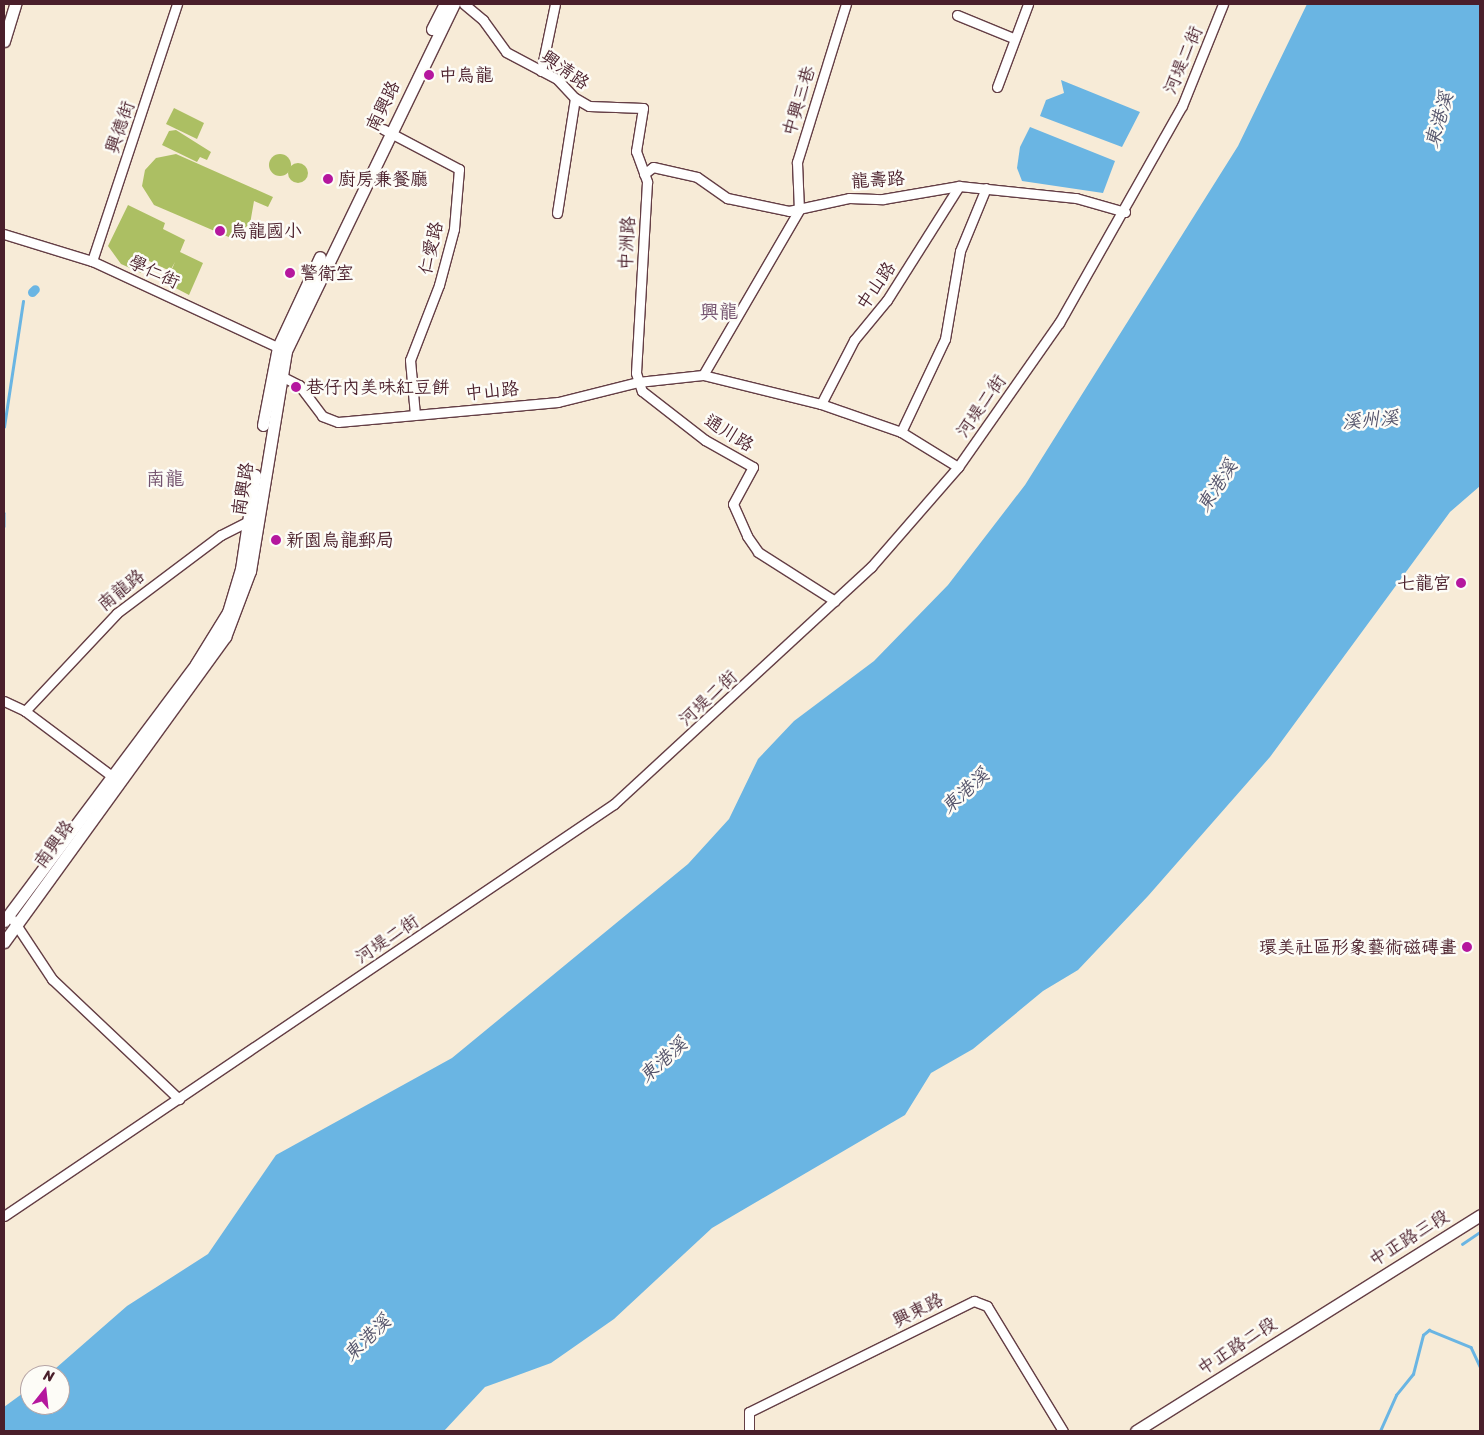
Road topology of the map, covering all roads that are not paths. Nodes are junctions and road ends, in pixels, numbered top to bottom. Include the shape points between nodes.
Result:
1 (15, 4) edge
2 (178, 4) edge
3 (444, 4) edge
4 (454, 4) edge
5 (464, 4) edge
6 (556, 4) edge
7 (846, 4) edge
8 (1028, 4) edge
9 (1224, 4) edge
10 (957, 15) dead end
11 (1014, 38) junction
12 (4, 41) edge
13 (540, 71) junction
14 (997, 87) dead end
15 (576, 98) junction
16 (643, 108) joint
17 (386, 131) junction
18 (644, 174) junction
19 (959, 186) junction
20 (986, 188) junction
21 (799, 210) junction
22 (1125, 212) junction
23 (558, 213) dead end
24 (4, 234) edge
25 (92, 261) junction
26 (282, 349) junction
27 (276, 373) junction
28 (703, 375) junction
29 (638, 382) junction
30 (821, 404) junction
31 (415, 415) junction
32 (901, 432) junction
33 (958, 467) junction
34 (252, 519) junction
35 (834, 602) junction
36 (4, 701) edge
37 (24, 710) junction
38 (116, 779) junction
39 (6, 917) edge
40 (16, 924) junction
41 (4, 942) edge
42 (179, 1099) junction
43 (1480, 1215) edge
44 (4, 1216) edge
45 (1356, 1291) joint
46 (748, 1431) edge
47 (1063, 1431) edge
48 (1136, 1431) edge

1 - 12 main road
2 - 25 street, 興德街
3 - 17 main road, 南興路
4 - 17 main road, 南興路
5 - 13 street, 興清路 via 483,20 506,52
6 - 13 street
7 - 21 street, 中興三巷 via 797,162
8 - 11 street
9 - 22 street, 河堤二街 via 1182,106
10 - 11 street
11 - 14 street
13 - 15 street, 興清路
15 - 16 street, 興清路 via 589,106
15 - 23 street
16 - 18 street, 中洲路 via 636,151
17 - 26 main road, 南興路
17 - 31 street, 仁愛路 via 459,169 454,229 439,285 410,360
18 - 21 street, 龍壽路 via 653,167 698,177 727,198
18 - 29 street, 中洲路
19 - 20 street, 龍壽路
19 - 21 street, 龍壽路 via 883,199 849,198
19 - 30 street, 中山路 via 887,300 854,340
20 - 22 street, 龍壽路 via 1076,198
20 - 32 street via 960,251 945,339
21 - 28 street
22 - 33 street, 河堤二街 via 1059,324
24 - 25 street, 學仁街
25 - 26 street, 學仁街
26 - 27 main road, 南興路
27 - 31 street, 中山路 via 299,385 322,416 338,422
27 - 34 main road, 南興路
28 - 29 street, 中山路
28 - 30 street, 中山路
29 - 31 street, 中山路 via 558,402
29 - 35 street, 通川路 via 642,391 705,440 753,467 733,504 747,536 758,552
30 - 32 street, 中山路
32 - 33 street, 中山路
33 - 35 street, 河堤二街 via 871,567
34 - 37 street, 南龍路 via 117,613
34 - 38 main road, 南興路 via 250,571 226,637
35 - 42 street, 河堤二街 via 614,804
36 - 37 street
37 - 38 street
38 - 39 main road, 南興路
38 - 40 main road, 南興路
39 - 40 street
40 - 41 main road, 南興路
40 - 42 street via 52,979
42 - 44 street, 河堤二街
43 - 45 main road, 中正路三段
45 - 48 main road, 中正路二段
46 - 47 street, 興東路 via 749,1412 974,1300 987,1306

